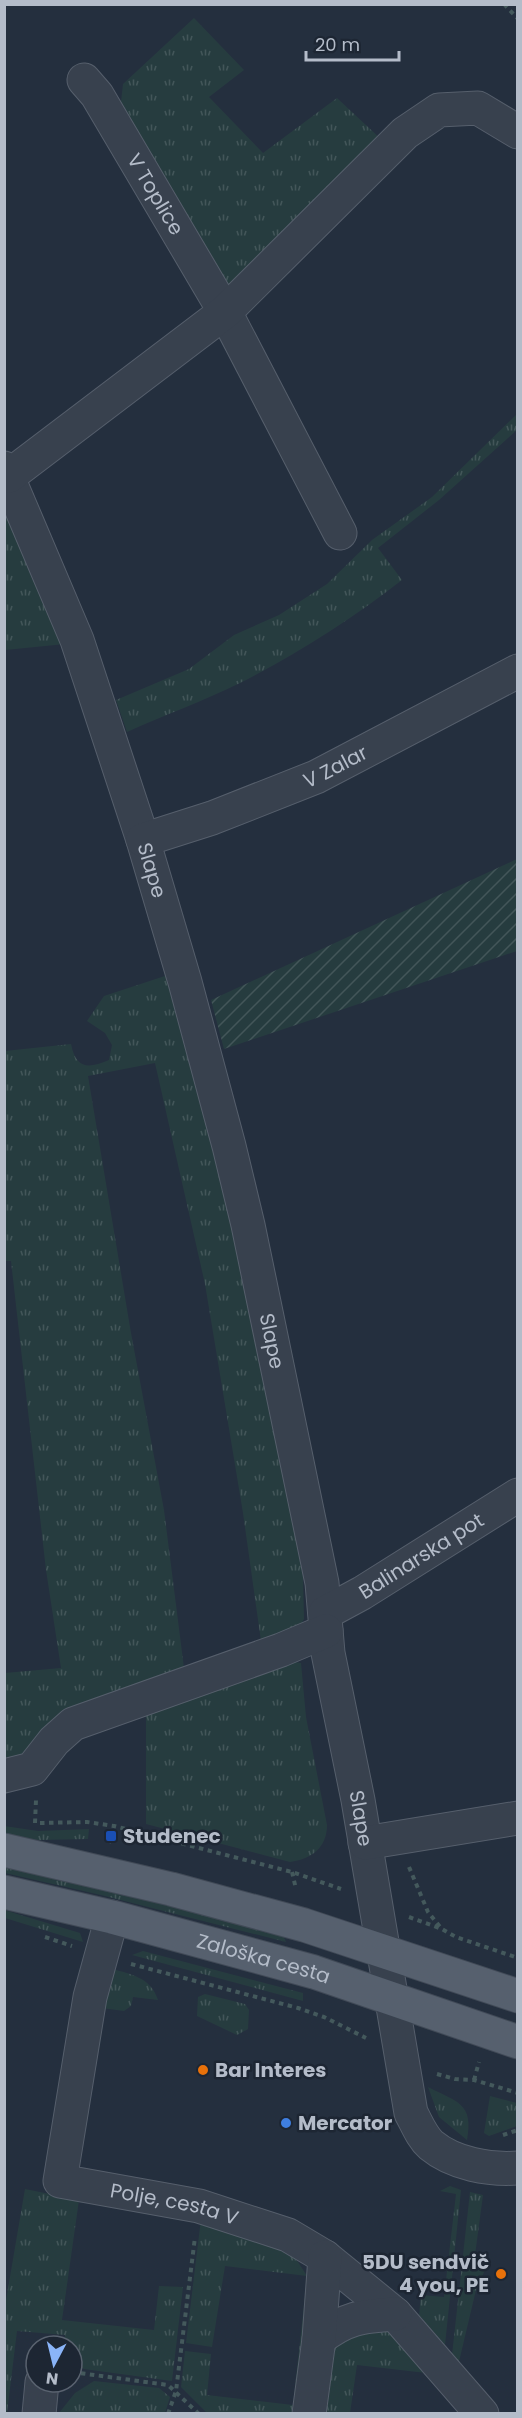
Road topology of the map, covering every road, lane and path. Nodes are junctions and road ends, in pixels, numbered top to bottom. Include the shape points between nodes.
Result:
1 (504, 4) edge
2 (518, 19) edge
3 (84, 80) dead end
4 (518, 132) edge
5 (225, 312) junction
6 (7, 472) edge
7 (340, 533) dead end
8 (518, 672) edge
9 (143, 840) junction
10 (518, 1495) edge
11 (326, 1622) junction
12 (4, 1776) edge
13 (36, 1805) dead end
14 (518, 1818) edge
15 (25, 1822) dead end
16 (35, 1823) junction
17 (114, 1826) junction
18 (365, 1842) junction
19 (109, 1844) dead end
20 (4, 1850) edge
21 (332, 1886) dead end
22 (4, 1892) edge
23 (402, 1914) dead end
24 (112, 1917) junction
25 (44, 1937) dead end
26 (74, 1947) dead end
27 (383, 1951) junction
28 (518, 1958) edge
29 (129, 1964) dead end
30 (518, 1996) edge
31 (391, 2000) junction
32 (369, 2039) dead end
33 (518, 2042) edge
34 (430, 2071) dead end
35 (518, 2093) edge
36 (518, 2168) edge
37 (199, 2206) junction
38 (325, 2257) junction
39 (395, 2314) junction
40 (319, 2339) junction
41 (84, 2374) edge
42 (176, 2391) junction
43 (41, 2394) edge
44 (39, 2414) edge
45 (168, 2414) edge
46 (199, 2414) edge
47 (309, 2414) edge
48 (482, 2414) edge

1 - 2 path
3 - 5 street, V Toplice via 97,95
4 - 5 street via 478,108 439,110 405,133
5 - 6 street
5 - 7 street, V Toplice
6 - 9 street, Slape via 77,640
8 - 9 street, V Zalar via 316,777
9 - 11 street, Slape via 185,982 248,1225 322,1583
10 - 11 street, Balinarska pot via 362,1593
11 - 12 street, Balinarska pot via 281,1650 73,1724 32,1769
11 - 18 street, Slape
13 - 16 path
14 - 18 street
15 - 16 path
16 - 17 path
17 - 19 path
17 - 21 path via 272,1866
18 - 27 street, Slape
20 - 27 main road via 204,1898
22 - 24 main road, Zaloška cesta
23 - 28 path
24 - 31 main road, Zaloška cesta via 314,1972
24 - 37 street, Polje, cesta V via 90,1997 60,2181
25 - 26 path
27 - 30 main road
27 - 31 street, Slape
29 - 32 path, Zaloška cesta via 324,2017
31 - 33 main road, Zaloška cesta
31 - 36 street, Slape via 411,2112 424,2137 444,2153 471,2163 499,2169
34 - 35 path
37 - 38 street, Polje, cesta V via 288,2235
37 - 42 path
38 - 39 street, Polje, cesta V
38 - 40 street
39 - 40 street via 351,2320
39 - 48 street, Polje, cesta V
40 - 47 street
41 - 42 path via 168,2385
42 - 45 path
42 - 46 path
43 - 44 street

